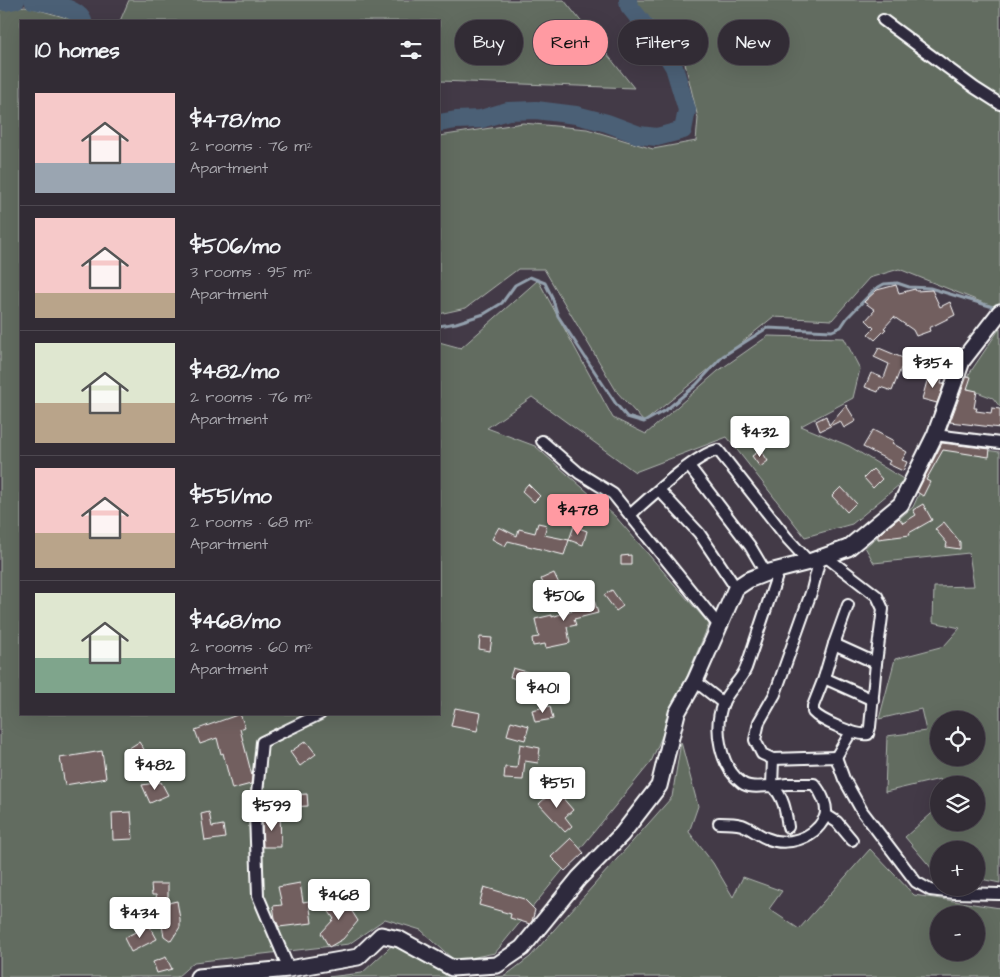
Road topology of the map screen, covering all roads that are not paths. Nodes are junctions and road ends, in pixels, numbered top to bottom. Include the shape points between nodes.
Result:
1 (884, 20) dead end
2 (1000, 104) edge
3 (1000, 312) edge
4 (935, 435) junction
5 (542, 440) dead end
6 (1000, 443) edge
7 (689, 466) junction
8 (659, 490) junction
9 (630, 515) junction
10 (818, 559) junction
11 (773, 571) junction
12 (736, 588) junction
13 (848, 605) dead end
14 (720, 627) junction
15 (834, 644) junction
16 (876, 664) junction
17 (824, 678) junction
18 (694, 682) junction
19 (873, 700) junction
20 (723, 702) junction
21 (318, 715) edge
22 (851, 732) junction
23 (836, 757) junction
24 (773, 759) junction
25 (772, 786) junction
26 (826, 815) junction
27 (719, 823) dead end
28 (788, 828) dead end
29 (852, 840) dead end
30 (1000, 894) edge
31 (289, 969) junction
32 (198, 977) edge

1 - 2 street
3 - 4 street via 962,361
4 - 6 street
4 - 10 street via 901,504 848,548
5 - 9 street via 578,473 613,494
7 - 8 street
7 - 10 street via 718,450 787,538
7 - 11 street
8 - 9 street
8 - 12 street via 699,533
9 - 14 street
10 - 11 street
10 - 16 street via 877,596 884,609
10 - 24 street via 812,590 775,694 759,722 755,740 762,754
11 - 12 street
11 - 20 street via 744,671
12 - 14 street
13 - 15 street
14 - 18 street
15 - 16 street
15 - 17 street
16 - 19 street
17 - 19 street
17 - 22 street via 813,712
18 - 20 street
18 - 31 street via 678,714 659,786 622,834 579,878 522,948 498,964 452,968 399,939 381,936 358,957
19 - 22 street via 868,734
20 - 25 street via 720,749 729,769 743,784
21 - 31 street via 262,742 255,814 258,896
22 - 23 street
23 - 24 street
23 - 30 street via 862,811 916,882 930,890
24 - 25 street
25 - 26 street via 814,784 820,791
25 - 28 street via 778,791
26 - 27 street via 816,828 790,842 765,838 742,825
26 - 29 street via 837,822
31 - 32 street

